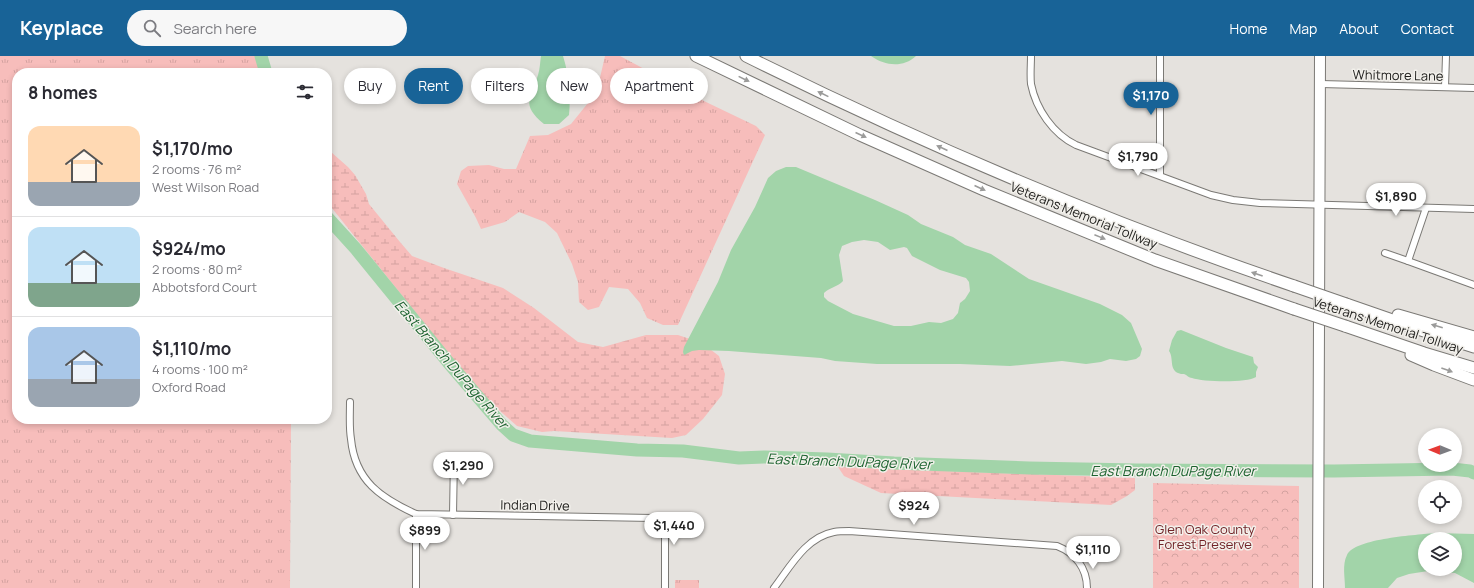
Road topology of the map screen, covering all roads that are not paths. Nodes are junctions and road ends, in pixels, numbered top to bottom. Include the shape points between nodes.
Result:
1 (696, 56) edge
2 (746, 56) edge
3 (1031, 56) edge
4 (1160, 56) edge
5 (1320, 56) edge
6 (1446, 56) edge
7 (1321, 84) junction
8 (1445, 87) junction
9 (1474, 88) edge
10 (1160, 175) junction
11 (1319, 205) junction
12 (1426, 208) junction
13 (1474, 209) edge
14 (1385, 254) dead end
15 (1408, 261) junction
16 (1474, 285) edge
17 (1350, 306) junction
18 (1374, 335) junction
19 (1474, 337) edge
20 (1474, 347) edge
21 (1474, 368) edge
22 (1474, 380) edge
23 (350, 402) dead end
24 (454, 457) dead end
25 (416, 514) junction
26 (453, 515) junction
27 (416, 588) edge
28 (665, 588) edge
29 (774, 588) edge
30 (1087, 588) edge
31 (1318, 588) edge

1 -> 18 highway, Veterans Memorial Tollway, bridge via 853,132 1154,260
17 -> 2 highway, Veterans Memorial Tollway, bridge via 1214,259 991,170 867,115
3 - 10 street via 1033,93 1041,111 1061,136
4 - 10 street
5 - 7 main road
6 - 8 street
7 - 8 street, Whitmore Lane
7 - 11 main road
8 - 9 street, Whitmore Lane
10 - 11 street via 1233,200
11 - 12 street
11 - 31 main road
12 - 13 street
12 - 15 street
14 - 15 street
15 - 16 street
19 -> 17 highway via 1372,307
17 - 20 highway, Veterans Memorial Tollway
18 - 21 highway, Veterans Memorial Tollway
18 -> 22 highway via 1387,345
23 - 25 street via 352,446 362,472 376,491 386,499
24 - 26 street
25 - 26 street, Indian Drive
25 - 27 street
26 - 28 street, Indian Drive via 653,518 662,524 665,534
29 - 30 street via 805,548 818,538 833,532 849,531 1057,546 1066,549 1077,558 1085,575

